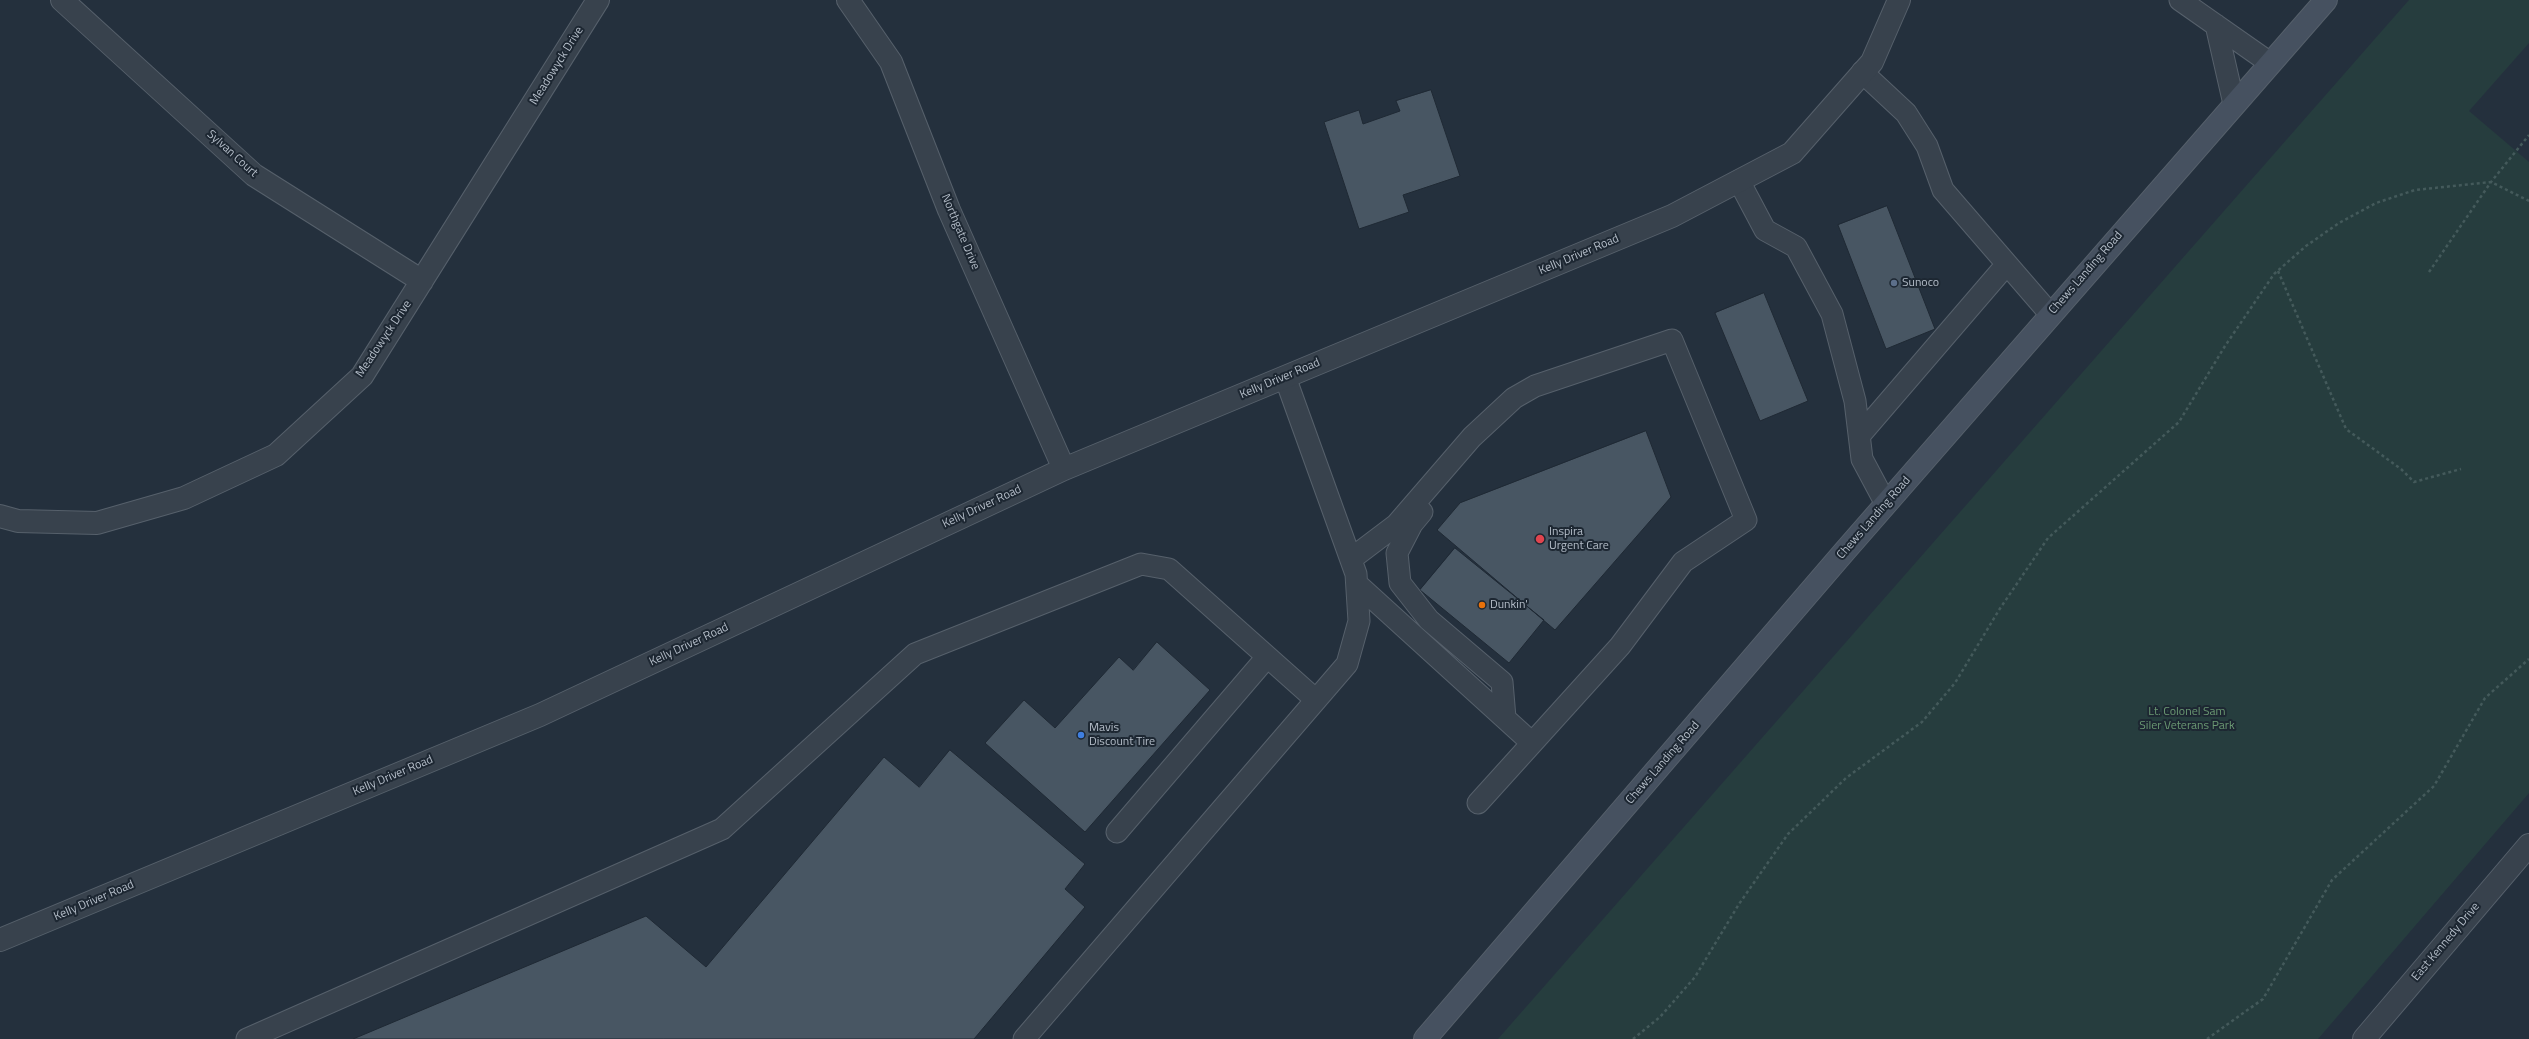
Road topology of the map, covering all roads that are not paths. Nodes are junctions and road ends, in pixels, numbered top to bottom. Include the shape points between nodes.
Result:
1 (62, 0) edge
2 (598, 0) edge
3 (848, 0) edge
4 (1899, 0) edge
5 (2180, 0) edge
6 (2326, 0) edge
7 (2216, 25) junction
8 (2270, 63) junction
9 (1862, 72) junction
10 (2234, 104) junction
11 (1739, 181) junction
12 (2007, 264) junction
13 (422, 281) junction
14 (2050, 315) junction
15 (1285, 377) junction
16 (1514, 398) junction
17 (1860, 436) junction
18 (1064, 469) junction
19 (1886, 504) junction
20 (0, 516) edge
21 (1351, 558) junction
22 (1357, 584) junction
23 (1267, 657) junction
24 (1316, 700) junction
25 (1505, 718) junction
26 (1532, 743) junction
27 (1478, 803) dead end
28 (1117, 832) dead end
29 (2529, 846) edge
30 (0, 940) edge
31 (247, 1039) edge
32 (1024, 1039) edge
33 (1426, 1039) edge
34 (2364, 1039) edge

1 - 13 street, Sylvan Court via 254,175
2 - 13 street, Meadowyck Drive
3 - 18 street, Northgate Drive via 890,62 949,210
4 - 9 street, Kelly Driver Road via 1872,62
5 - 7 lane
6 - 8 main road, Chews Landing Road
7 - 8 lane
7 - 10 lane
8 - 10 main road, Chews Landing Road
9 - 11 street, Kelly Driver Road via 1792,153
9 - 12 lane via 1906,113 1927,146 1943,190
10 - 14 main road, Chews Landing Road
11 - 15 street, Kelly Driver Road via 1672,216
11 - 17 lane via 1765,230 1796,247 1832,314 1855,401
12 - 14 lane
12 - 17 lane
13 - 20 street, Meadowyck Drive via 362,376 276,455 184,498 97,523 18,521
14 - 19 main road, Chews Landing Road
15 - 18 street, Kelly Driver Road
15 - 21 lane
16 - 21 lane via 1472,437 1396,526
16 - 25 lane via 1412,524 1397,553 1400,583 1429,620 1502,682
16 - 26 lane via 1535,386 1672,340 1746,520 1683,562 1620,646
17 - 19 lane via 1862,459
18 - 30 street, Kelly Driver Road via 540,715
19 - 33 main road, Chews Landing Road
21 - 22 lane
22 - 24 lane via 1359,621 1347,664
22 - 25 lane
23 - 24 lane
23 - 28 lane
23 - 31 lane via 1169,569 1141,564 915,654 722,829
24 - 32 lane
25 - 26 lane
26 - 27 lane
29 - 34 street, East Kennedy Drive

